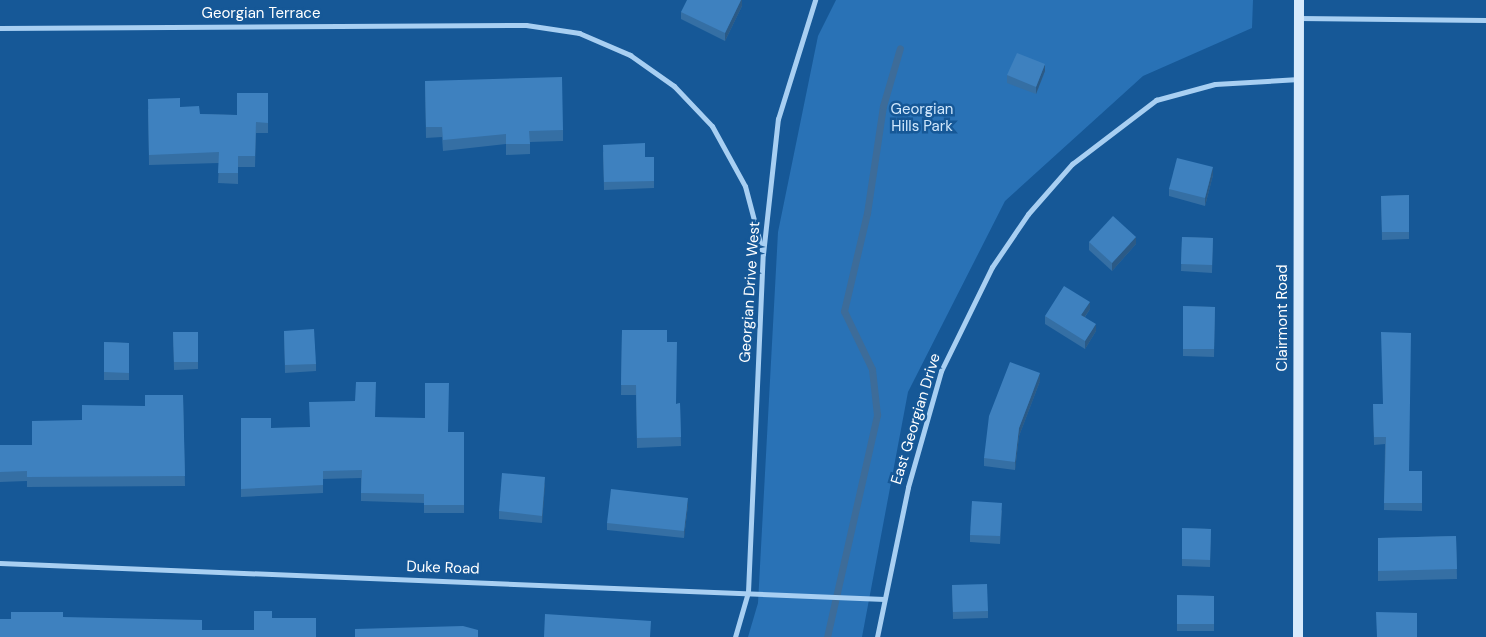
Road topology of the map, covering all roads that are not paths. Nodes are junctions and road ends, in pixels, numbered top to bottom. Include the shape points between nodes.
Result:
1 (815, 0) edge
2 (1299, 0) edge
3 (1299, 18) junction
4 (1486, 20) edge
5 (0, 28) edge
6 (1299, 79) junction
7 (764, 254) junction
8 (0, 563) edge
9 (748, 592) junction
10 (884, 599) junction
11 (735, 637) edge
12 (877, 637) edge
13 (1298, 637) edge

1 - 7 street, Georgian Drive West via 778,119
2 - 3 main road, Clairmont Road
3 - 4 street
3 - 6 main road, Clairmont Road
5 - 7 street, Georgian Terrace via 526,25 579,33 630,55 674,86 712,126 745,186
6 - 10 street, East Georgian Drive via 1215,84 1156,100 1072,164 1028,214 992,268 941,371 912,470
6 - 13 main road, Clairmont Road
7 - 9 street, Georgian Drive West
8 - 9 street, Duke Road
9 - 10 street, Duke Road
9 - 11 street, Georgian Drive West
10 - 12 street, East Georgian Drive

